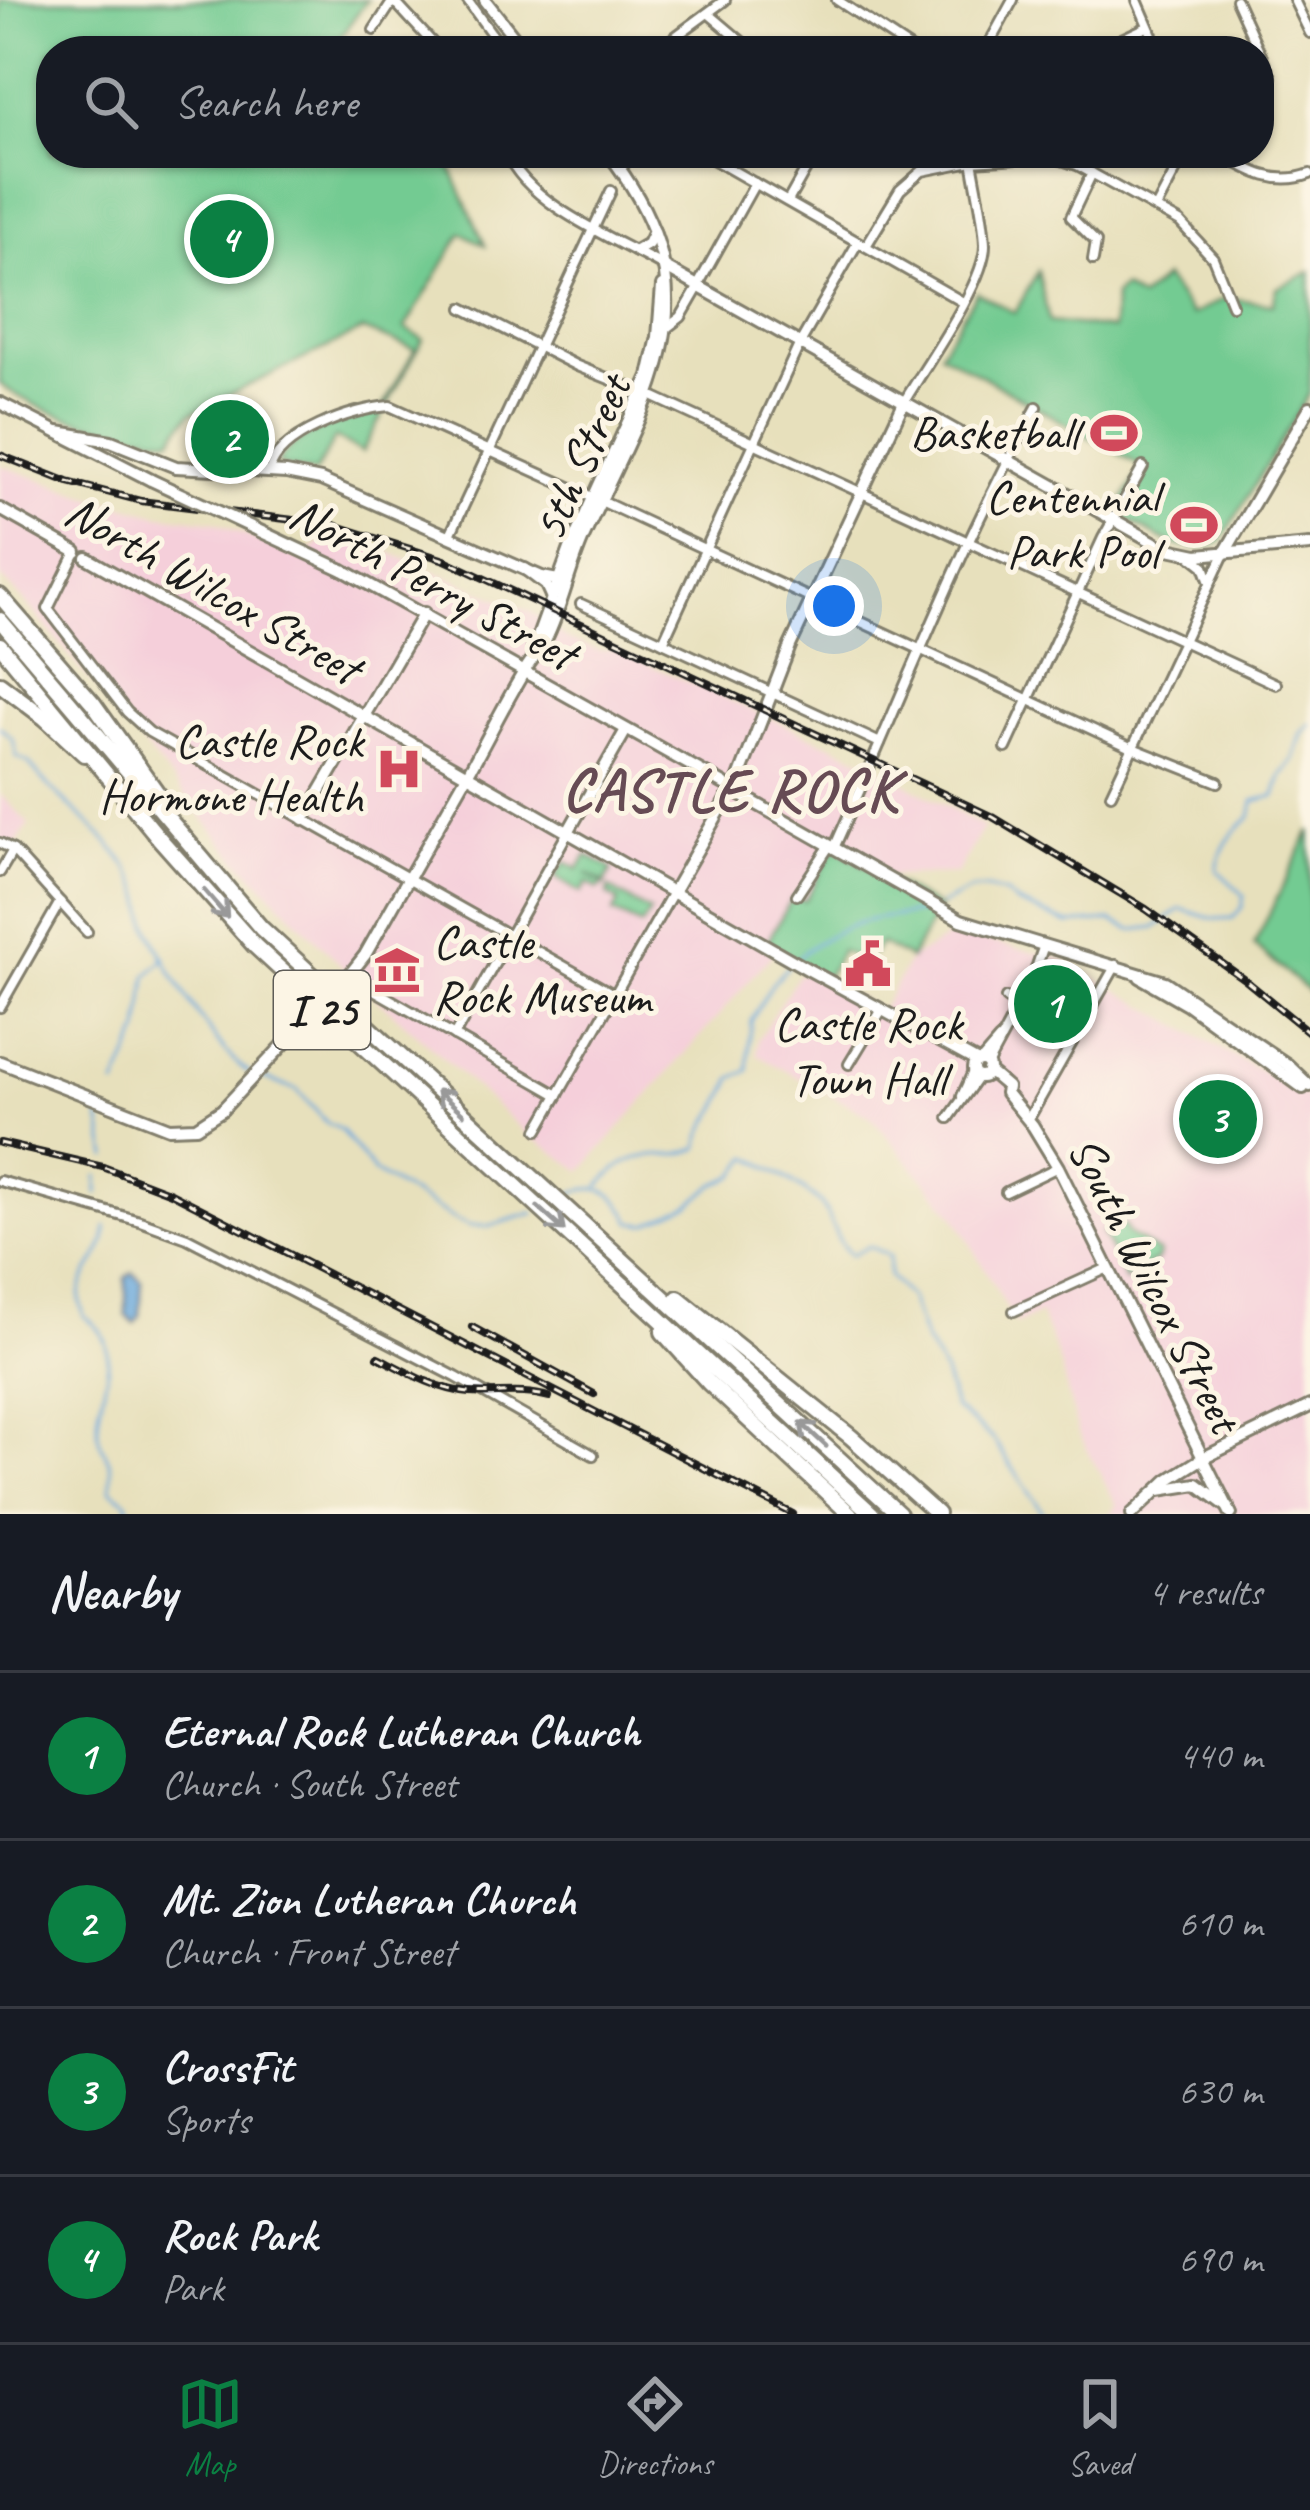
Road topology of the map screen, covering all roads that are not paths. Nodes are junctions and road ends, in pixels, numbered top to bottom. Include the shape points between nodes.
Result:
1 (393, 0) edge
2 (467, 0) edge
3 (485, 0) edge
4 (725, 0) edge
5 (837, 0) edge
6 (1013, 0) edge
7 (1137, 0) edge
8 (1236, 0) edge
9 (1294, 0) edge
10 (708, 13) junction
11 (1147, 27) junction
12 (374, 30) dead end
13 (1310, 33) edge
14 (426, 36) edge
15 (493, 36) edge
16 (513, 36) edge
17 (677, 36) edge
18 (735, 36) edge
19 (891, 36) edge
20 (993, 36) edge
21 (1128, 36) edge
22 (1152, 36) edge
23 (1252, 36) edge
24 (513, 168) edge
25 (728, 168) edge
26 (807, 168) edge
27 (929, 168) edge
28 (973, 168) edge
29 (1084, 168) edge
30 (1176, 168) edge
31 (1250, 168) edge
32 (621, 169) edge
33 (1092, 173) junction
34 (1310, 174) edge
35 (755, 183) junction
36 (611, 191) dead end
37 (788, 202) junction
38 (1156, 208) junction
39 (594, 227) junction
40 (654, 231) junction
41 (862, 244) junction
42 (636, 250) junction
43 (1093, 260) dead end
44 (664, 266) junction
45 (698, 286) junction
46 (963, 302) junction
47 (1232, 305) dead end
48 (463, 308) dead end
49 (668, 327) junction
50 (800, 343) junction
51 (538, 346) junction
52 (646, 394) junction
53 (904, 401) junction
54 (0, 404) edge
55 (1037, 407) dead end
56 (1310, 407) edge
57 (58, 433) junction
58 (756, 444) junction
59 (491, 450) junction
60 (103, 454) junction
61 (138, 454) junction
62 (1008, 459) junction
63 (1143, 467) dead end
64 (269, 472) junction
65 (862, 493) junction
66 (597, 499) junction
67 (0, 509) edge
68 (1113, 519) junction
69 (1243, 523) junction
70 (450, 535) junction
71 (970, 544) junction
72 (1310, 545) edge
73 (707, 549) junction
74 (1263, 550) junction
75 (1189, 554) junction
76 (1225, 554) junction
77 (81, 555) junction
78 (570, 558) junction
79 (525, 569) junction
80 (542, 578) junction
81 (558, 580) junction
82 (1208, 586) junction
83 (1078, 593) junction
84 (0, 596) edge
85 (551, 598) junction
86 (813, 598) junction
87 (581, 604) dead end
88 (424, 613) junction
89 (0, 620) edge
90 (1181, 641) junction
91 (663, 642) junction
92 (0, 645) edge
93 (920, 649) junction
94 (525, 670) junction
95 (0, 684) edge
96 (1276, 684) dead end
97 (770, 693) junction
98 (1028, 698) junction
99 (364, 716) junction
100 (626, 730) junction
101 (880, 743) junction
102 (1130, 747) junction
103 (1006, 748) dead end
104 (467, 775) junction
105 (1219, 782) dead end
106 (732, 790) junction
107 (1111, 794) dead end
108 (141, 815) junction
109 (304, 819) junction
110 (568, 832) junction
111 (0, 843) edge
112 (832, 847) junction
113 (13, 850) junction
114 (199, 859) junction
115 (0, 872) edge
116 (409, 878) junction
117 (673, 892) junction
118 (797, 895) dead end
119 (60, 902) junction
120 (87, 932) dead end
121 (510, 935) junction
122 (1045, 945) junction
123 (1116, 964) junction
124 (367, 986) dead end
125 (615, 995) junction
126 (1006, 998) dead end
127 (0, 1006) edge
128 (1018, 1006) junction
129 (881, 1011) junction
130 (454, 1036) junction
131 (0, 1062) edge
132 (849, 1064) dead end
133 (980, 1069) junction
134 (1310, 1089) edge
135 (558, 1096) junction
136 (949, 1118) dead end
137 (1028, 1120) junction
138 (538, 1130) dead end
139 (1058, 1167) junction
140 (0, 1181) edge
141 (1006, 1192) dead end
142 (598, 1237) junction
143 (1110, 1267) junction
144 (612, 1274) junction
145 (1014, 1311) dead end
146 (1307, 1405) edge
147 (593, 1455) dead end
148 (1203, 1458) junction
149 (1155, 1490) junction
150 (1229, 1511) edge
151 (850, 1514) edge
152 (872, 1514) edge
153 (898, 1514) edge
154 (937, 1514) edge
155 (1132, 1514) edge

1 - 12 street
1 - 14 street
2 - 15 street
3 - 16 street
4 - 10 street
5 - 19 street
6 - 20 street
7 - 11 street
8 - 23 street
9 - 13 street
10 - 17 street
10 - 18 street
11 - 21 street
11 - 22 street
24 - 39 street via 535,192
25 - 35 street
26 - 37 street
27 - 41 street via 907,182
28 - 46 street via 985,248
29 - 33 street
30 - 38 street
31 - 34 street via 1289,180
32 - 40 street, 5th Street
33 - 38 street
33 - 43 street via 1071,217 1096,242
35 - 37 street
35 - 45 street
36 - 39 street
37 - 41 street
38 - 47 street via 1205,247
39 - 42 street
39 - 51 street
40 - 42 street
40 - 44 street, 5th Street
41 - 46 street
41 - 50 street
42 - 44 street
44 - 45 street
44 - 49 street, 5th Street
44 - 52 street, 5th Street
45 - 49 street
45 - 50 street
46 - 53 street
48 - 51 street
49 - 52 street, 5th Street
50 - 53 street
50 - 58 street
51 - 52 street
51 - 59 street
52 - 58 street
52 - 66 street, 5th Street
53 - 62 street
53 - 65 street
54 - 57 street
55 - 62 street
56 - 69 street
57 - 60 street, North Perry Street
57 - 61 street
58 - 65 street
58 - 73 street
59 - 64 street via 382,407 290,442 277,450
59 - 66 street
59 - 70 street
60 - 61 street
60 - 88 street, North Perry Street, bridge
61 - 64 street via 186,468
62 - 68 street
62 - 71 street
63 - 68 street
64 - 70 street via 321,480
65 - 71 street
65 - 86 street
66 - 73 street
66 - 78 street, 5th Street
67 - 77 street, North Wilcox Street
68 - 75 street
68 - 83 street
69 - 74 street via 1245,540
69 - 76 street
70 - 79 street
71 - 83 street
71 - 93 street
72 - 74 street
73 - 86 street
73 - 91 street
74 - 76 street
75 - 76 street
75 - 82 street via 1206,570
76 - 82 street
77 - 99 street, North Wilcox Street
77 - 109 street via 48,609 136,722
78 - 80 street
78 - 81 street, 5th Street
78 - 94 street, 5th Street via 548,635
79 - 80 street
79 - 85 street
80 - 81 street
81 - 85 street, 5th Street
82 - 90 street
83 - 90 street
83 - 98 street
84 - 114 highway via 112,728
85 - 94 street, 5th Street
86 - 93 street
86 - 97 street
87 - 91 street
88 - 94 street, North Perry Street
88 - 99 street
89 - 114 highway, I 25
90 - 96 street
90 - 102 street
91 - 97 street
92 - 108 highway, I 25
93 - 98 street
93 - 101 street
94 - 100 street, North Perry Street
94 - 104 street, 5th Street
95 - 108 highway
97 - 101 street
97 - 106 street
98 - 102 street
98 - 103 street
99 - 104 street, North Wilcox Street
99 - 109 street
100 - 106 street, North Perry Street
100 - 110 street
101 - 112 street
102 - 105 street
102 - 107 street
104 - 110 street, North Wilcox Street
104 - 116 street, 5th Street
106 - 112 street, North Perry Street
106 - 117 street
108 -> 144 highway, I 25 via 266,958
109 - 116 street
110 - 117 street, North Wilcox Street
110 - 121 street
111 - 113 street
112 - 118 street
112 - 122 street, North Perry Street via 961,920
113 - 115 street
113 - 119 street
142 -> 114 highway, I 25 via 286,953
116 - 121 street
116 - 131 street, 5th Street, bridge via 350,974 202,1125 169,1128
117 - 125 street
117 - 129 street, North Wilcox Street
119 - 120 street
119 - 127 street
121 - 125 street
121 - 130 street
122 - 123 street, North Perry Street
122 - 128 street
123 - 134 street, North Perry Street
123 - 137 street
124 - 130 street
125 - 135 street
126 - 128 street
128 - 133 street
129 - 132 street
129 - 133 street, North Wilcox Street
130 - 135 street
133 - 136 street
133 - 137 street, South Wilcox Street via 1006,1087
135 - 138 street
137 - 139 street, South Wilcox Street
139 - 141 street
139 - 143 street, South Wilcox Street
140 - 147 street via 187,1238
153 -> 142 highway, I 25
142 - 154 highway
143 - 145 street
143 - 148 street, South Wilcox Street
144 - 151 highway via 710,1383
144 - 152 highway, I 25
146 - 148 street
148 - 149 street
148 - 150 street, South Wilcox Street
149 - 150 street via 1197,1484
149 - 155 street

